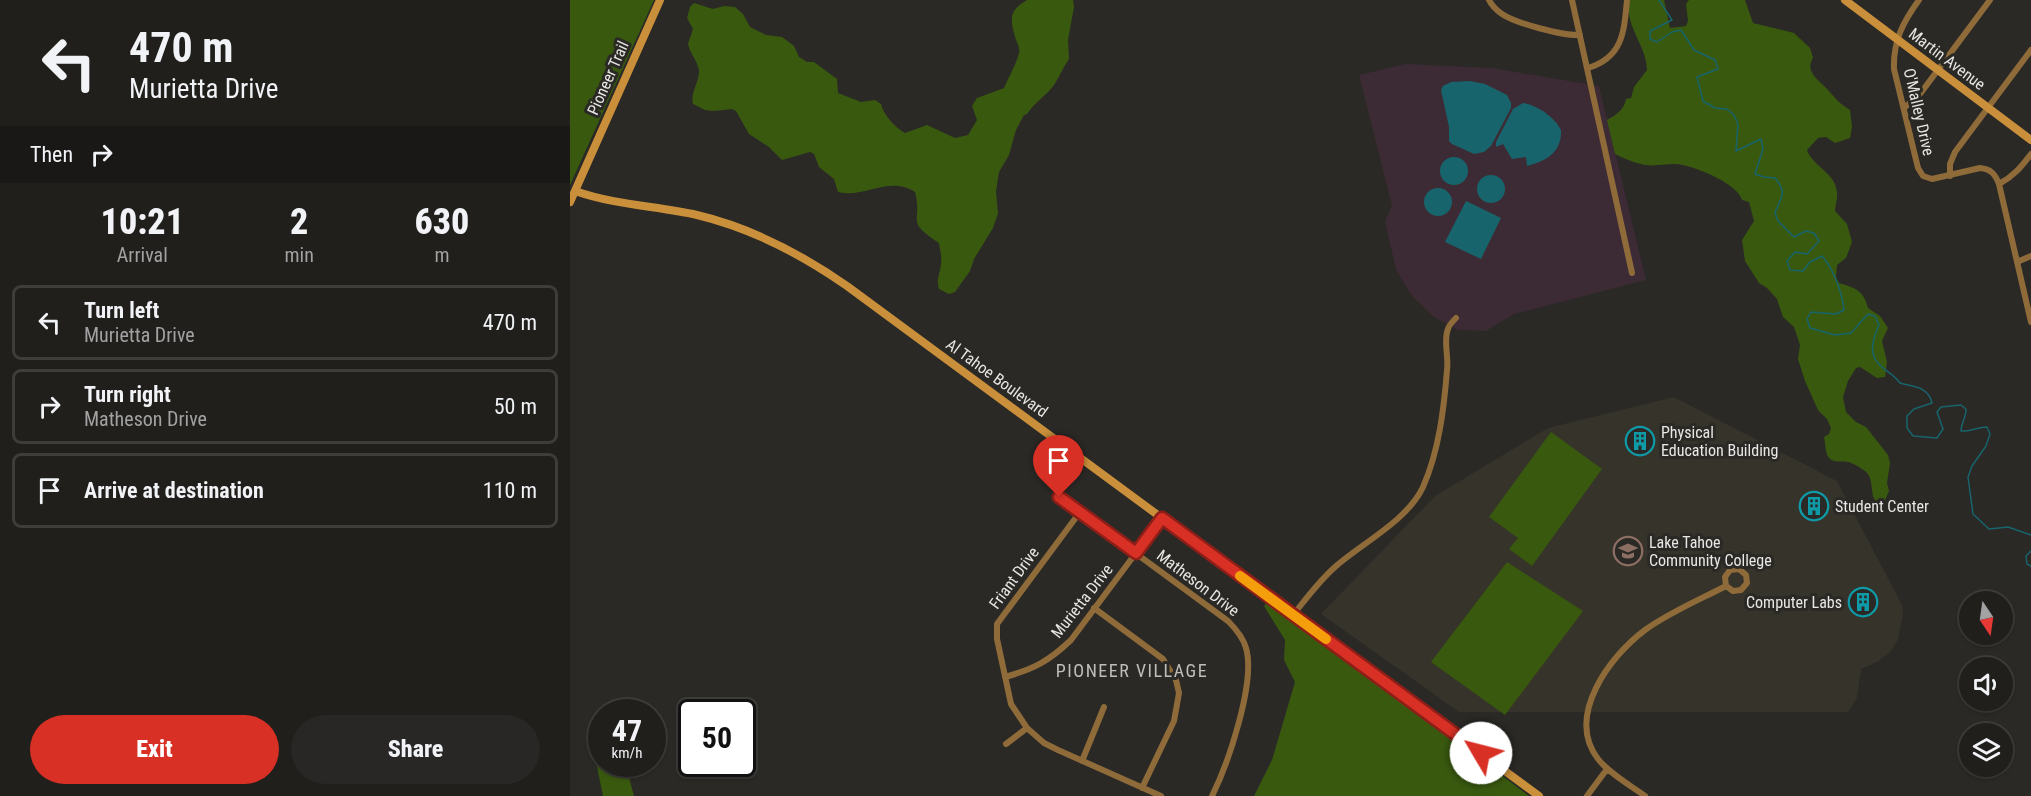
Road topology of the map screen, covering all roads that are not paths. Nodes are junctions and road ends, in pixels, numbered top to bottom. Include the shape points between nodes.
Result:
1 (660, 0) edge
2 (1489, 0) edge
3 (1572, 0) edge
4 (1627, 0) edge
5 (1845, 0) edge
6 (1919, 0) edge
7 (1990, 0) edge
8 (1580, 35) junction
9 (1897, 40) junction
10 (2031, 51) edge
11 (1588, 68) junction
12 (1938, 70) junction
13 (1904, 108) junction
14 (1988, 109) junction
15 (2031, 140) edge
16 (2031, 154) edge
17 (1950, 176) junction
18 (1999, 183) junction
19 (575, 191) junction
20 (570, 202) edge
21 (2031, 256) edge
22 (2017, 262) junction
23 (1632, 273) dead end
24 (1456, 318) dead end
25 (2031, 322) edge
26 (1059, 497) dead end
27 (1080, 512) junction
28 (1162, 518) junction
29 (1136, 553) junction
30 (1726, 586) dead end
31 (1094, 608) junction
32 (1293, 615) junction
33 (1005, 677) junction
34 (1104, 707) dead end
35 (1027, 728) junction
36 (1006, 744) dead end
37 (1082, 761) junction
38 (1607, 769) junction
39 (1143, 788) junction
40 (1161, 796) edge
41 (1212, 796) edge
42 (1539, 796) edge
43 (1587, 796) edge
44 (1646, 796) edge

1 - 19 main road, Pioneer Trail
2 - 8 street via 1508,18 1557,33
3 - 8 street
4 - 11 street via 1618,46 1605,61
5 - 9 main road, Martin Avenue
6 - 9 street, O'Malley Drive
7 - 12 street
8 - 11 street
9 - 12 main road, Martin Avenue
9 - 13 street, O'Malley Drive via 1894,69
10 - 14 street
11 - 23 street
12 - 13 street
12 - 14 main road, Martin Avenue
13 - 17 street, O'Malley Drive via 1923,176
14 - 15 main road, Martin Avenue
14 - 17 street via 1955,153
16 - 18 street via 2018,171
17 - 18 street, O'Malley Drive via 1988,169
18 - 22 street
19 - 20 main road, Pioneer Trail
19 - 28 main road, Al Tahoe Boulevard via 722,222 799,255 847,286
21 - 22 street
22 - 25 street
24 - 32 street via 1446,335 1448,368 1439,432 1422,488 1404,511 1333,569
26 - 27 street, Matheson Drive
27 - 29 street, Matheson Drive
27 - 33 street, Friant Drive via 997,624
28 - 29 street, Murietta Drive
28 - 32 main road, Al Tahoe Boulevard
29 - 31 street, Murietta Drive
29 - 41 street, Matheson Drive via 1228,621 1247,650 1240,718 1230,756
30 - 38 street via 1644,631 1607,670 1589,706 1586,729 1593,751
31 - 33 street, Murietta Drive via 1071,640 1046,662
31 - 39 street via 1162,659 1176,681 1179,693 1174,721
32 - 42 main road, Al Tahoe Boulevard
33 - 35 street, Friant Drive via 1011,704
34 - 37 street
35 - 36 street
35 - 37 street, Friant Drive via 1044,743
37 - 39 street, Friant Drive
38 - 43 street
38 - 44 street
39 - 40 street, Friant Drive

